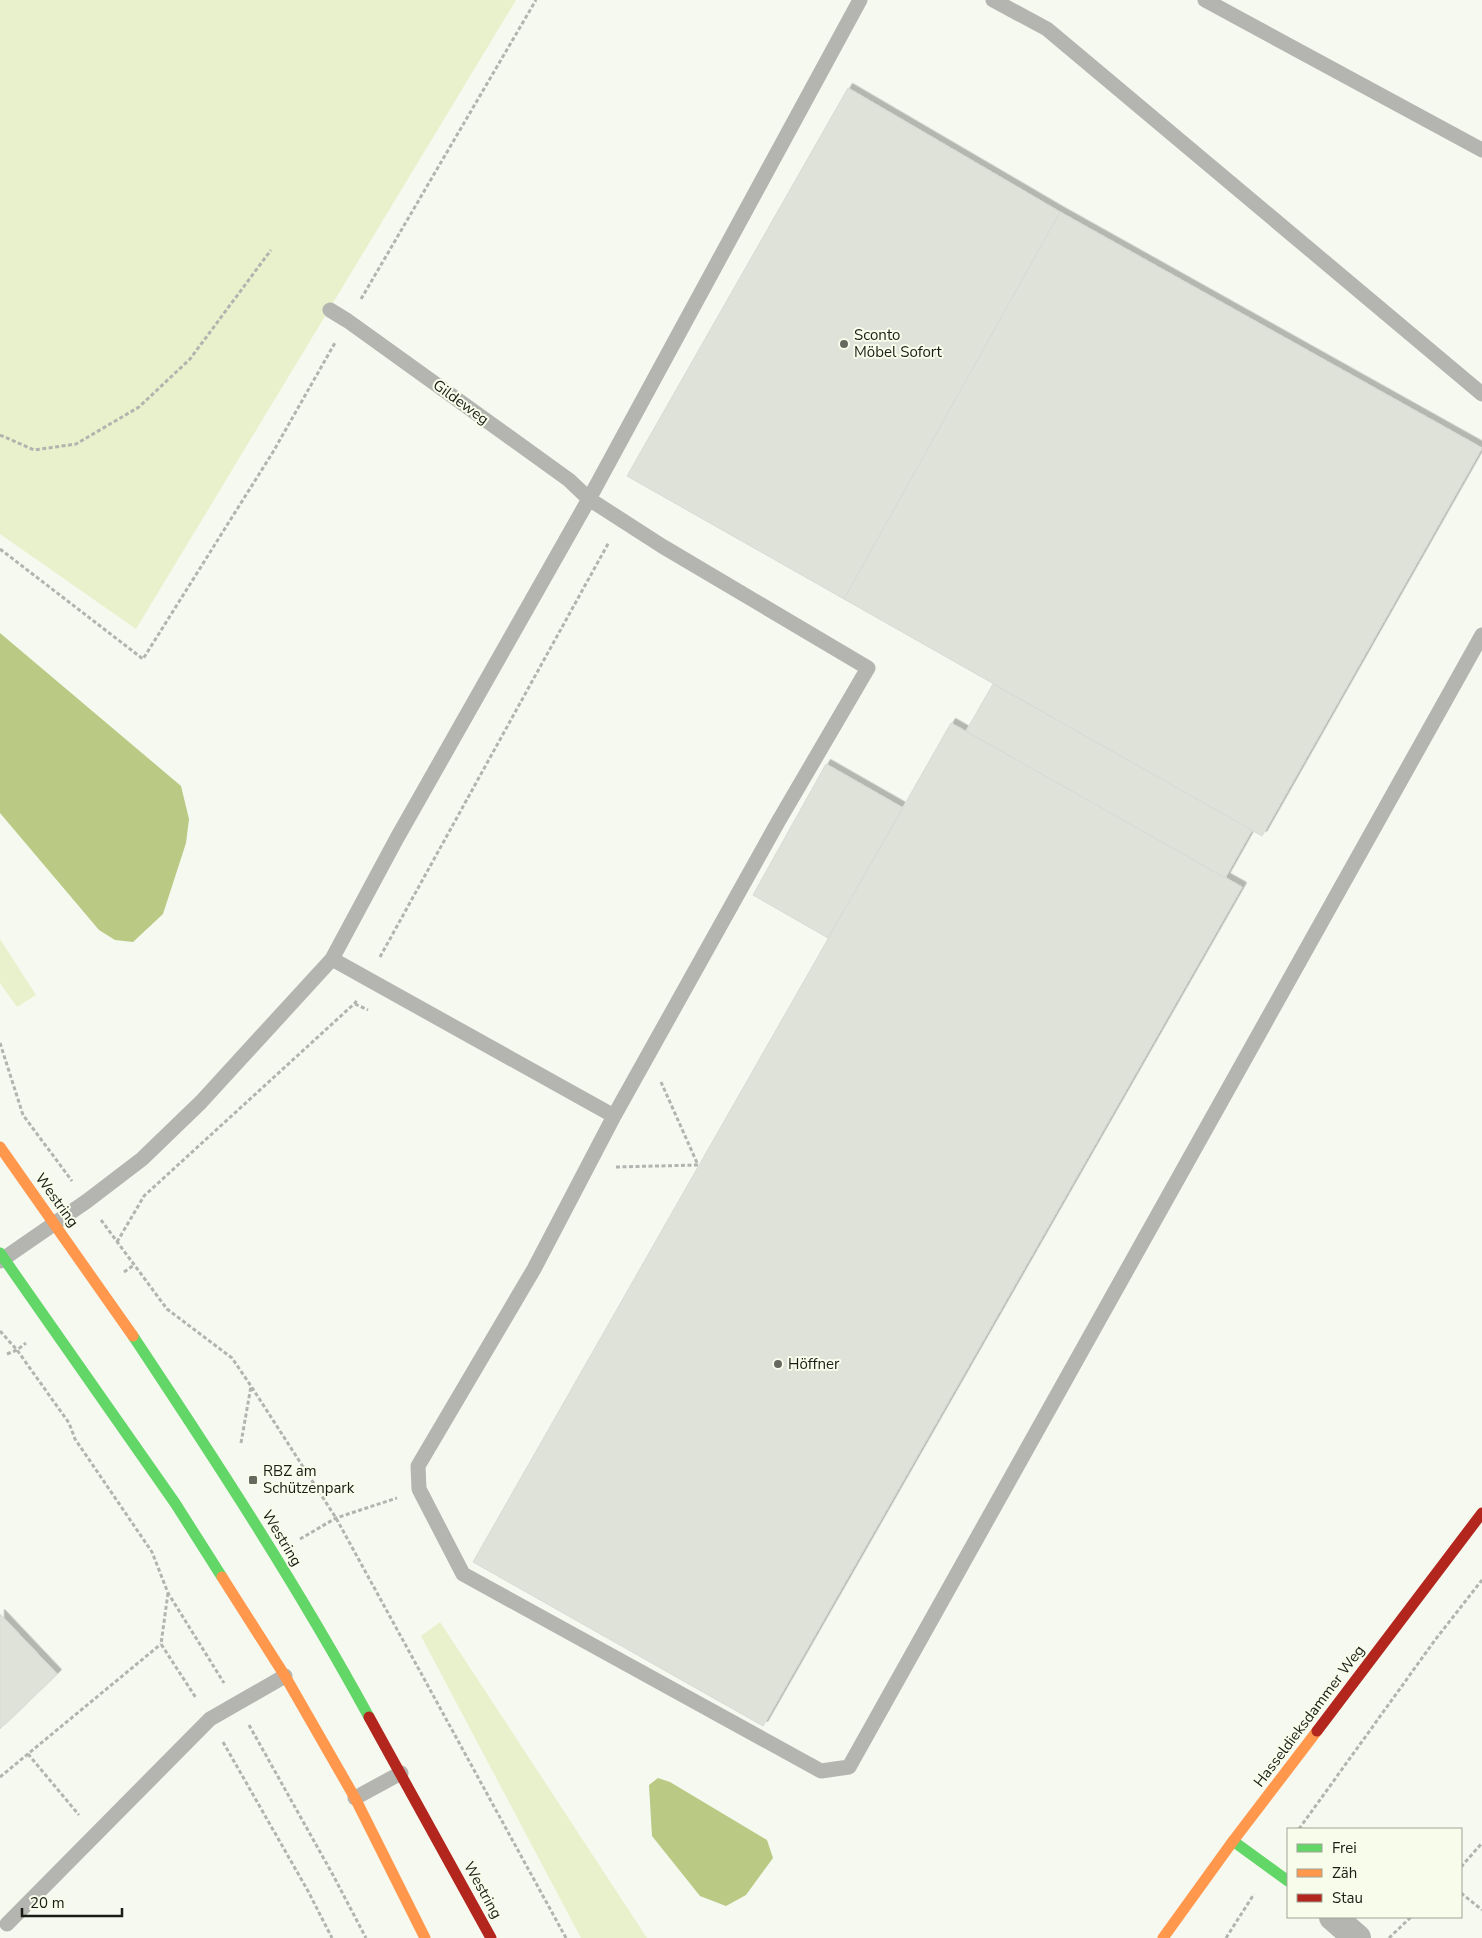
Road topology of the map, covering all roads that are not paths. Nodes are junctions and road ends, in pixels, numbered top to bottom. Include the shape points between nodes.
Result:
1 (860, 0) edge
2 (993, 0) edge
3 (1205, 0) edge
4 (1482, 150) edge
5 (330, 310) dead end
6 (1482, 394) edge
7 (590, 499) junction
8 (1482, 635) edge
9 (332, 959) junction
10 (614, 1116) junction
11 (0, 1147) edge
12 (55, 1224) junction
13 (1, 1257) edge
14 (1482, 1513) edge
15 (285, 1676) junction
16 (401, 1773) junction
17 (354, 1798) junction
18 (1233, 1841) junction
19 (1287, 1880) edge
20 (1333, 1918) edge
21 (6, 1924) dead end
22 (425, 1938) edge
23 (491, 1938) edge
24 (1163, 1938) edge
25 (1358, 1938) edge

1 - 7 lane
2 - 6 lane via 1046,29
3 - 4 lane
5 - 7 lane, Gildeweg via 569,480
7 - 9 lane
7 - 10 lane, Gildeweg via 662,546 868,668
8 - 10 lane via 849,1767 821,1771 463,1574 419,1489 418,1466 534,1269
9 - 10 lane
9 - 12 lane via 201,1102 142,1159
11 - 12 main road, Westring
12 - 13 lane
12 - 16 main road, Westring via 134,1336 237,1493 330,1646
13 - 15 main road via 164,1488
14 - 18 main road, Hasseldieksdammer Weg
15 - 17 main road
15 - 21 lane via 210,1719
16 - 17 lane
16 - 23 main road, Westring
17 - 22 main road
18 - 19 main road
18 - 24 main road, Hasseldieksdammer Weg
20 - 25 street

